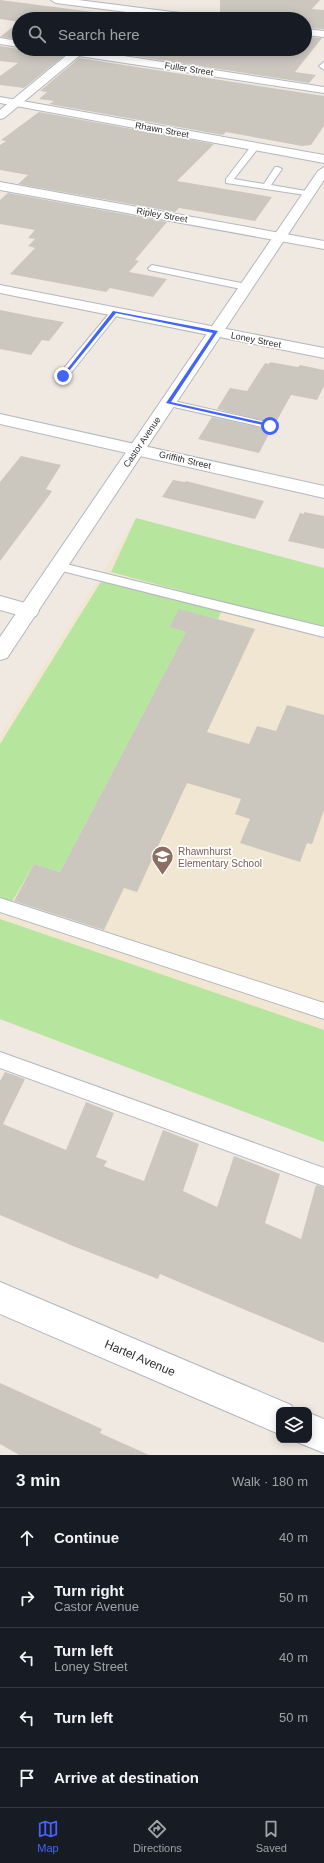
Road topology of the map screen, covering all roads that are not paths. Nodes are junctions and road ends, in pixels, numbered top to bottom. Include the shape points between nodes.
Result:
1 (56, 0) edge
2 (139, 0) edge
3 (127, 9) junction
4 (124, 12) edge
5 (150, 12) edge
6 (312, 33) edge
7 (324, 34) edge
8 (0, 41) edge
9 (12, 43) edge
10 (74, 56) edge
11 (111, 56) edge
12 (324, 64) edge
13 (324, 68) edge
14 (324, 90) edge
15 (0, 100) edge
16 (15, 103) junction
17 (0, 116) edge
18 (255, 147) junction
19 (324, 160) edge
20 (278, 169) dead end
21 (324, 171) edge
22 (0, 186) edge
23 (266, 187) junction
24 (309, 194) junction
25 (279, 237) junction
26 (324, 245) edge
27 (152, 268) dead end
28 (246, 287) junction
29 (0, 289) edge
30 (114, 312) junction
31 (216, 332) junction
32 (324, 353) edge
33 (63, 376) dead end
34 (168, 403) junction
35 (1, 421) edge
36 (270, 426) dead end
37 (137, 449) junction
38 (324, 492) edge
39 (58, 566) junction
40 (0, 603) edge
41 (29, 610) junction
42 (324, 632) edge
43 (0, 653) edge
44 (0, 905) edge
45 (324, 1011) edge
46 (0, 1060) edge
47 (324, 1176) edge
48 (0, 1298) edge
49 (276, 1416) edge
50 (312, 1431) edge
51 (324, 1436) edge

1 - 3 street
2 - 3 street
3 - 4 street
3 - 5 street
6 - 7 street
8 - 9 street
10 - 16 street
11 - 14 street, Fuller Street
12 - 13 lane
15 - 16 street, Rhawn Street
16 - 17 street
16 - 18 street, Rhawn Street
18 - 19 street, Rhawn Street
18 - 23 lane via 229,181
20 - 23 lane
21 - 24 street, Castor Avenue
22 - 25 street, Ripley Street
23 - 24 lane
24 - 25 street, Castor Avenue
25 - 26 street, Ripley Street
25 - 28 street, Castor Avenue
27 - 28 lane
28 - 31 street, Castor Avenue
29 - 30 street, Loney Street
30 - 31 street, Loney Street
30 - 33 lane
31 - 32 street, Loney Street
31 - 34 street, Castor Avenue
34 - 36 lane
34 - 37 street, Castor Avenue
35 - 37 street, Griffith Street
37 - 38 street, Griffith Street
37 - 39 street, Castor Avenue
39 - 41 street, Castor Avenue
39 - 42 lane
40 - 41 street
41 - 43 street, Castor Avenue
44 - 45 lane
46 - 47 lane
48 - 49 street, Hartel Avenue
50 - 51 street

